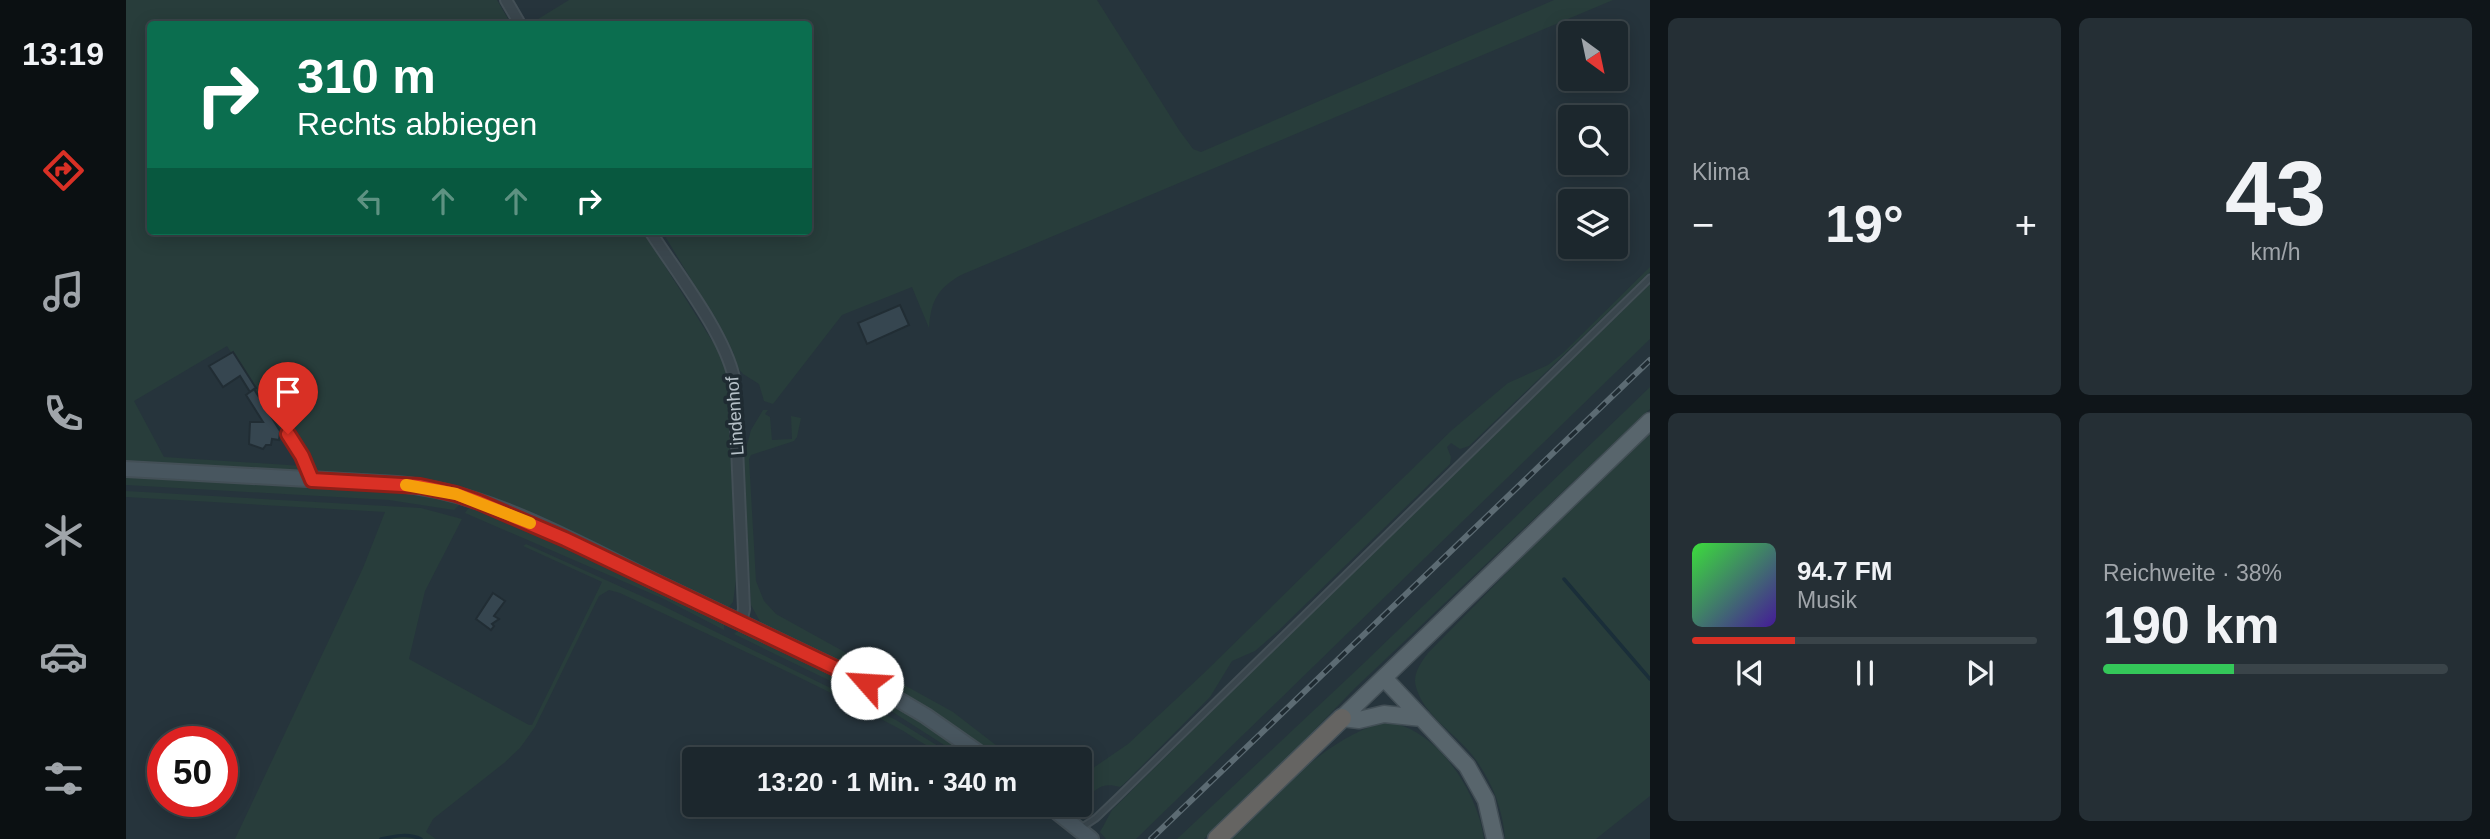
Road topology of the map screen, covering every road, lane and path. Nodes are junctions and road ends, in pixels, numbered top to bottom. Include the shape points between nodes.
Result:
1 (506, 0) edge
2 (518, 21) edge
3 (653, 235) edge
4 (1650, 278) edge
5 (1650, 421) edge
6 (288, 434) dead end
7 (126, 469) edge
8 (312, 480) junction
9 (741, 623) junction
10 (1384, 678) junction
11 (1342, 718) junction
12 (1422, 718) junction
13 (970, 747) edge
14 (1064, 817) edge
15 (1079, 829) junction
16 (1091, 839) edge
17 (1217, 839) edge
18 (1495, 839) edge

1 - 2 street
3 - 9 street, Lindenhof via 715,331 734,378
4 - 15 lane via 1119,796
5 - 10 main road
6 - 8 lane
7 - 8 main road
8 - 9 main road via 420,486 465,497
9 - 13 main road via 902,701
10 - 11 main road
10 - 12 main road
11 - 12 main road via 1359,720 1384,714
11 - 17 highway
12 - 18 main road via 1474,777 1490,811
14 - 15 main road
15 - 16 main road

